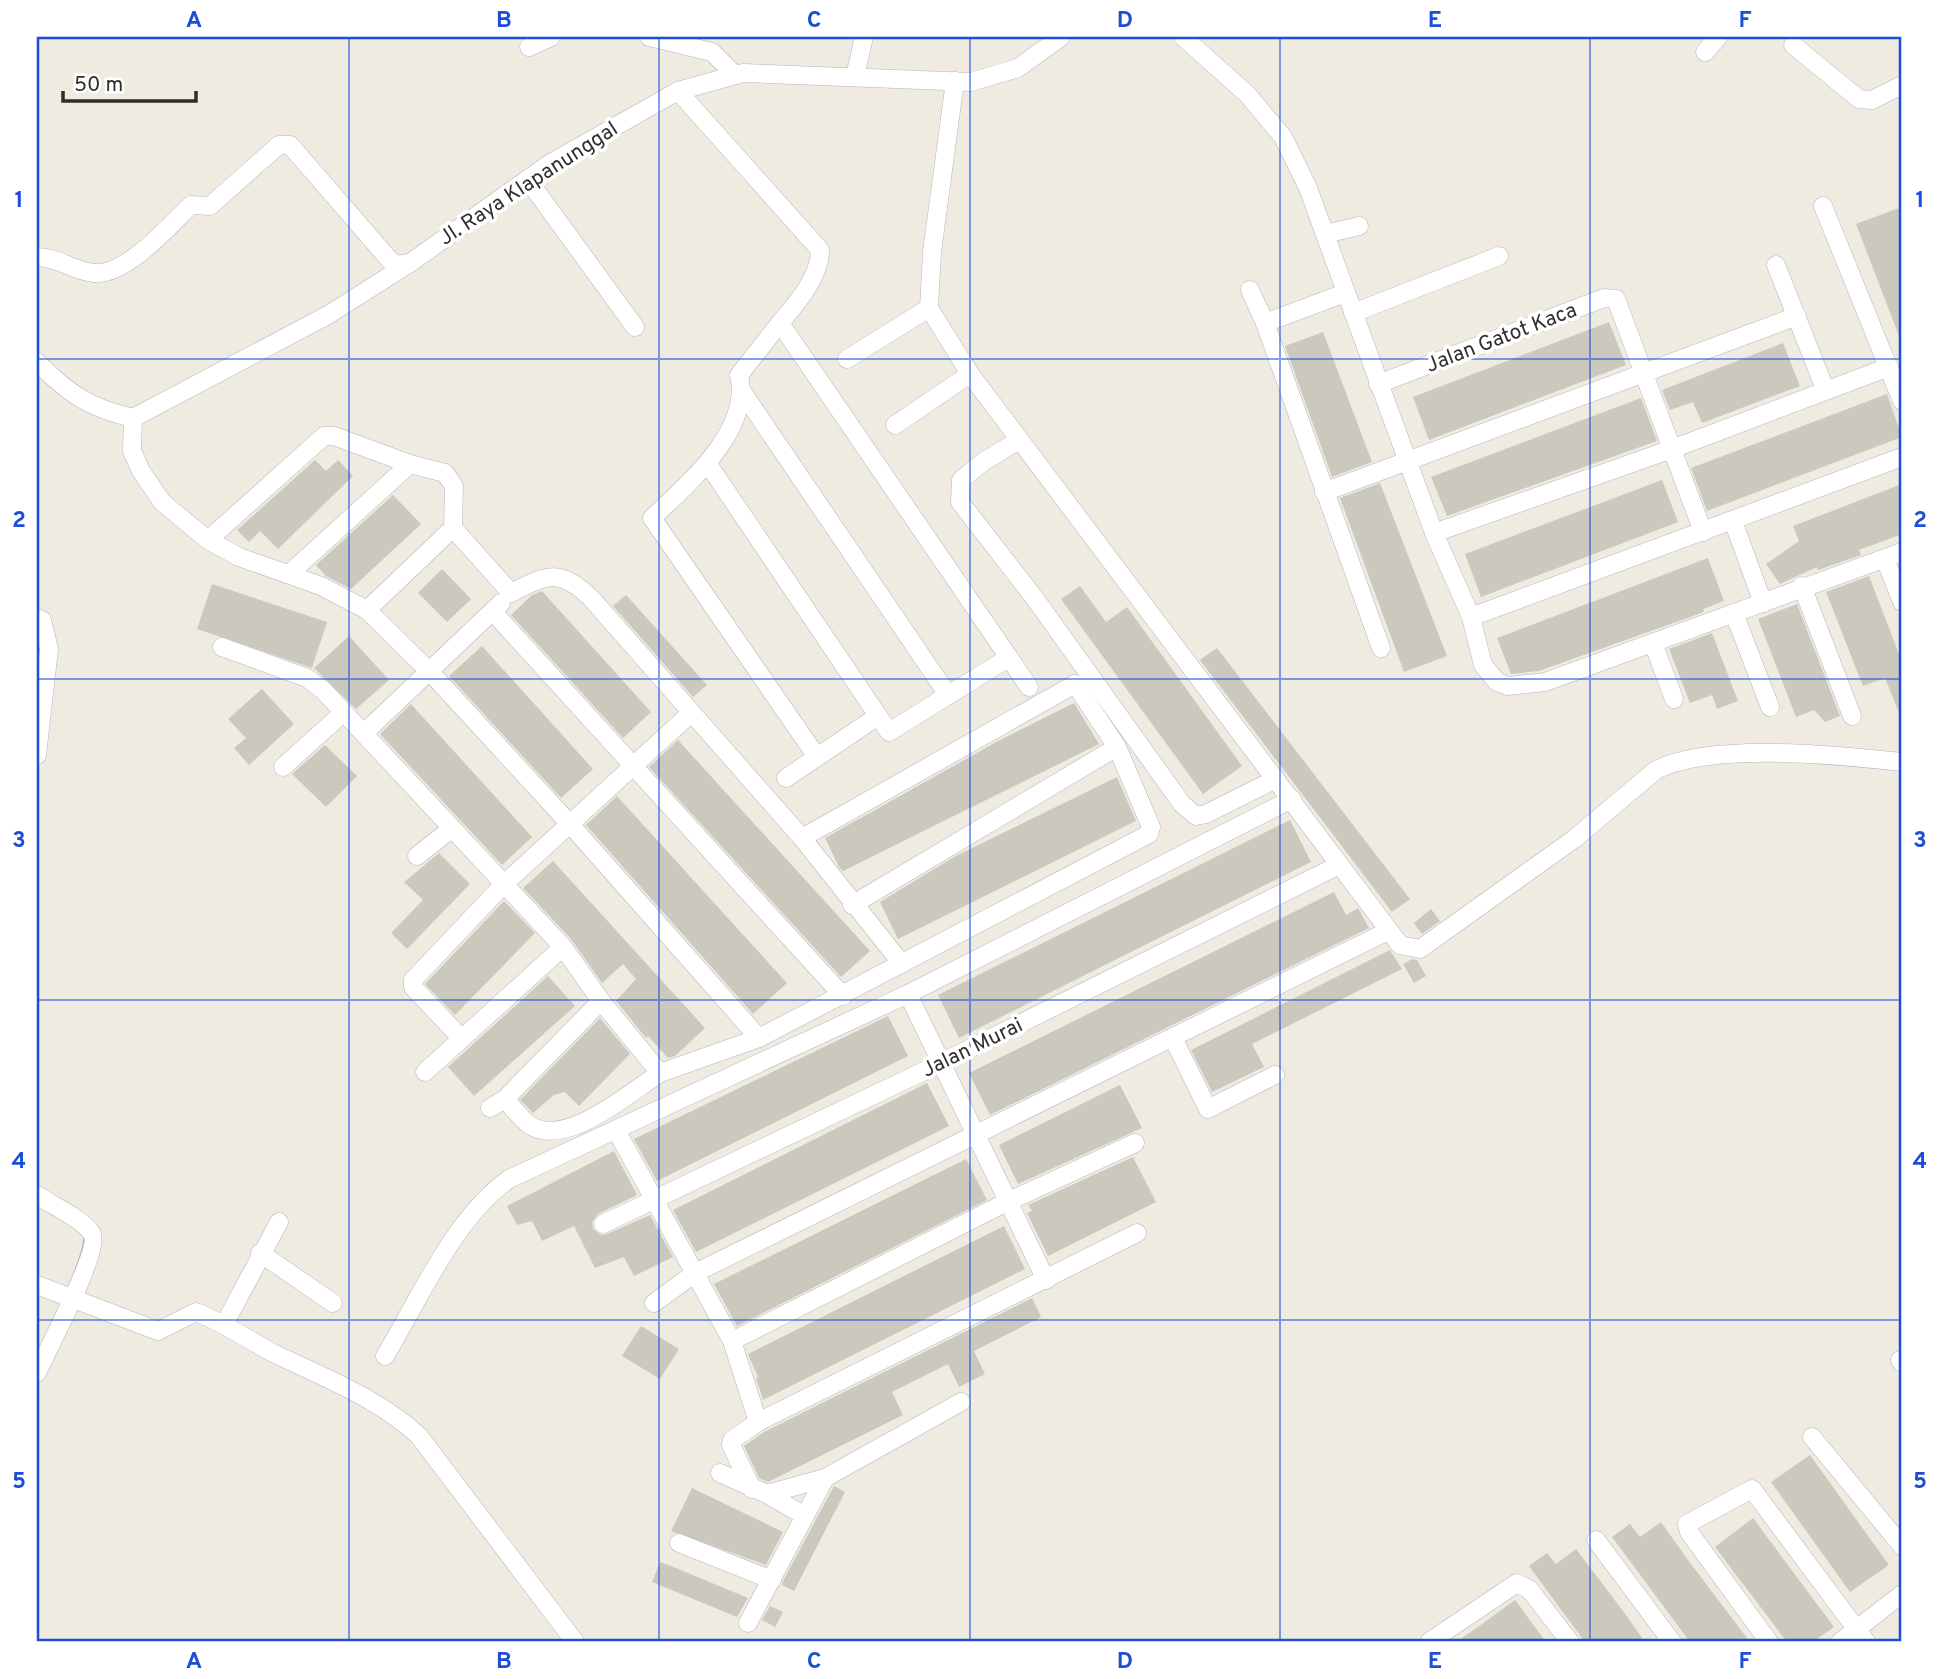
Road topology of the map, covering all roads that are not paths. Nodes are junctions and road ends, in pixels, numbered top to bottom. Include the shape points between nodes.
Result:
1 (551, 37) edge
2 (649, 37) edge
3 (864, 37) edge
4 (1061, 37) edge
5 (1174, 37) edge
6 (1183, 37) edge
7 (1718, 37) edge
8 (1793, 45) dead end
9 (529, 47) dead end
10 (1705, 52) dead end
11 (734, 74) junction
12 (855, 76) junction
13 (954, 81) junction
14 (1902, 85) edge
15 (678, 91) junction
16 (528, 180) junction
17 (1823, 206) dead end
18 (1359, 226) dead end
19 (1325, 234) junction
20 (1499, 256) dead end
21 (37, 257) edge
22 (410, 263) junction
23 (1776, 265) dead end
24 (1250, 290) dead end
25 (1345, 293) junction
26 (929, 308) junction
27 (1353, 313) junction
28 (1797, 316) junction
29 (780, 323) junction
30 (1265, 323) junction
31 (635, 327) dead end
32 (847, 359) dead end
33 (37, 362) edge
34 (1889, 367) junction
35 (1643, 373) junction
36 (970, 374) junction
37 (1378, 383) junction
38 (1825, 389) junction
39 (743, 393) junction
40 (1902, 401) edge
41 (133, 418) junction
42 (895, 425) dead end
43 (1019, 440) junction
44 (1672, 449) junction
45 (1902, 457) edge
46 (1407, 461) junction
47 (410, 464) junction
48 (708, 464) junction
49 (1324, 492) junction
50 (1733, 521) junction
51 (453, 528) junction
52 (1703, 532) junction
53 (1434, 533) junction
54 (208, 540) junction
55 (1902, 552) edge
56 (1885, 559) junction
57 (289, 574) junction
58 (1802, 586) junction
59 (511, 593) junction
60 (1902, 602) edge
61 (1763, 603) junction
62 (367, 610) junction
63 (493, 612) junction
64 (1734, 613) junction
65 (1471, 617) junction
66 (37, 618) edge
67 (1653, 643) junction
68 (222, 647) dead end
69 (1381, 648) dead end
70 (1007, 658) junction
71 (430, 673) junction
72 (1030, 687) dead end
73 (948, 695) junction
74 (1674, 699) dead end
75 (1770, 707) dead end
76 (39, 711) edge
77 (344, 712) junction
78 (690, 714) junction
79 (878, 716) junction
80 (1852, 716) dead end
81 (364, 733) junction
82 (1117, 747) junction
83 (37, 755) edge
84 (817, 757) junction
85 (1902, 762) edge
86 (633, 764) junction
87 (283, 766) dead end
88 (786, 778) dead end
89 (1276, 779) junction
90 (1292, 799) junction
91 (569, 823) junction
92 (451, 829) junction
93 (802, 838) junction
94 (417, 856) dead end
95 (1339, 865) junction
96 (505, 884) junction
97 (852, 905) junction
98 (1388, 931) junction
99 (563, 947) junction
100 (902, 964) junction
101 (908, 994) junction
102 (843, 996) junction
103 (601, 1001) junction
104 (460, 1037) junction
105 (759, 1038) junction
106 (1172, 1038) junction
107 (941, 1063) junction
108 (425, 1072) dead end
109 (660, 1073) junction
110 (1275, 1075) dead end
111 (616, 1130) junction
112 (974, 1137) junction
113 (1135, 1143) dead end
114 (37, 1195) edge
115 (651, 1198) junction
116 (1007, 1202) junction
117 (279, 1222) dead end
118 (603, 1224) dead end
119 (1137, 1233) dead end
120 (260, 1253) junction
121 (695, 1273) junction
122 (1046, 1280) junction
123 (37, 1285) edge
124 (72, 1297) junction
125 (333, 1303) dead end
126 (654, 1303) dead end
127 (225, 1324) junction
128 (732, 1342) junction
129 (385, 1356) dead end
130 (37, 1373) edge
131 (961, 1402) dead end
132 (758, 1422) junction
133 (1812, 1437) dead end
134 (720, 1473) dead end
135 (825, 1478) junction
136 (760, 1492) junction
137 (805, 1516) junction
138 (1596, 1541) dead end
139 (679, 1543) dead end
140 (1902, 1546) edge
141 (772, 1580) junction
142 (1902, 1594) edge
143 (748, 1623) dead end
144 (1862, 1636) edge
145 (575, 1642) edge
146 (1429, 1642) edge
147 (1569, 1642) edge
148 (1672, 1642) edge
149 (1769, 1642) edge
150 (1840, 1642) edge

1 - 9 street
2 - 11 street via 712,52
3 - 12 street
4 - 13 street, Jl. Raya Klapanunggal via 1018,68 990,78
5 - 6 street
6 - 19 street via 1247,94 1283,137
7 - 10 street
8 - 14 street via 1859,99 1872,100
11 - 12 street, Jl. Raya Klapanunggal
11 - 15 street, Jl. Raya Klapanunggal
12 - 13 street, Jl. Raya Klapanunggal
13 - 26 street
15 - 16 street, Jl. Raya Klapanunggal
15 - 29 street via 820,250 820,264
16 - 22 street, Jl. Raya Klapanunggal
16 - 31 street
17 - 34 street
18 - 19 street
19 - 25 street
20 - 27 street
21 - 22 street via 51,257 96,273 111,272 191,205 210,206 279,145 290,145 394,265
22 - 41 street, Jl. Raya Klapanunggal via 316,322
23 - 28 street
24 - 30 street
25 - 27 street
25 - 30 street
26 - 32 street
26 - 36 street
27 - 37 street
28 - 35 street
28 - 38 street
29 - 39 street via 739,375
29 - 70 street
30 - 49 street
33 - 41 street via 77,398 100,410
34 - 38 street
34 - 40 street
35 - 37 street, Jalan Gatot Kaca via 1621,308 1616,299 1604,298
35 - 44 street
35 - 46 street
36 - 42 street
36 - 43 street
37 - 46 street
38 - 44 street
39 - 48 street
39 - 73 street
41 - 54 street via 132,451 141,471 162,502
43 - 89 street
43 - 89 street via 961,480 960,502 1182,804 1196,816 1206,814
44 - 52 street
44 - 53 street
45 - 50 street
46 - 49 street
46 - 53 street
47 - 51 street via 445,473 454,486
47 - 54 street via 324,436
47 - 57 street
48 - 79 street
48 - 84 street via 652,518
49 - 69 street
50 - 52 street
50 - 61 street
51 - 59 street
51 - 62 street
52 - 65 street
53 - 65 street
54 - 57 street via 239,557
55 - 56 street
56 - 58 street
56 - 60 street
57 - 62 street
58 - 61 street
58 - 80 street
59 - 63 street
59 - 78 street via 537,579 553,576 572,581
61 - 64 street
62 - 71 street
63 - 71 street
63 - 86 street
64 - 67 street
64 - 75 street
65 - 67 street via 1483,665 1497,682 1508,686 1545,682
66 - 76 street via 42,620 49,649
67 - 74 street
68 - 77 street via 307,678
70 - 72 street
70 - 73 street
71 - 81 street
71 - 91 street
73 - 79 street via 889,732
76 - 83 street
77 - 81 street
77 - 87 street
78 - 86 street
78 - 93 street
79 - 84 street
81 - 92 street
82 - 93 street via 1079,686 1071,685
82 - 97 street
82 - 100 street via 1151,827 1149,834
84 - 88 street
85 - 98 street via 1831,754 1702,756 1671,762 1574,839 1420,949 1400,945
86 - 91 street
86 - 102 street
89 - 90 street
90 - 95 street
90 - 101 street
91 - 96 street
91 - 105 street
92 - 94 street
92 - 96 street
93 - 97 street
95 - 98 street
95 - 107 street, Jalan Murai
96 - 99 street
96 - 104 street via 413,980 413,987
97 - 100 street
98 - 106 street
99 - 103 street
99 - 104 street
100 - 102 street
101 - 107 street
101 - 111 street
102 - 105 street
103 - 109 street
103 - 109 street via 497,1103 528,1124 550,1132 584,1122
104 - 108 street
105 - 109 street
106 - 110 street via 1208,1109
106 - 112 street
107 - 112 street
107 - 115 street, Jalan Murai
111 - 115 street
111 - 129 street via 532,1168 490,1193 471,1214
112 - 116 street
112 - 121 street
113 - 116 street
114 - 124 street via 94,1237
115 - 118 street, Jalan Murai
115 - 121 street
116 - 122 street
116 - 128 street
117 - 120 street
119 - 122 street
120 - 125 street
120 - 127 street
121 - 126 street
121 - 128 street
122 - 132 street
123 - 124 street
124 - 127 street via 158,1331 196,1312
124 - 130 street
127 - 145 street via 394,1413 419,1436
128 - 132 street
131 - 135 street
132 - 136 street via 732,1440 731,1446
133 - 140 street
134 - 136 street
135 - 136 street
135 - 137 street
136 - 137 street
137 - 141 street
138 - 148 street
139 - 141 street
141 - 143 street
142 - 144 street
144 - 149 street via 1752,1489 1687,1524
144 - 150 street
146 - 147 street via 1517,1583 1530,1590

